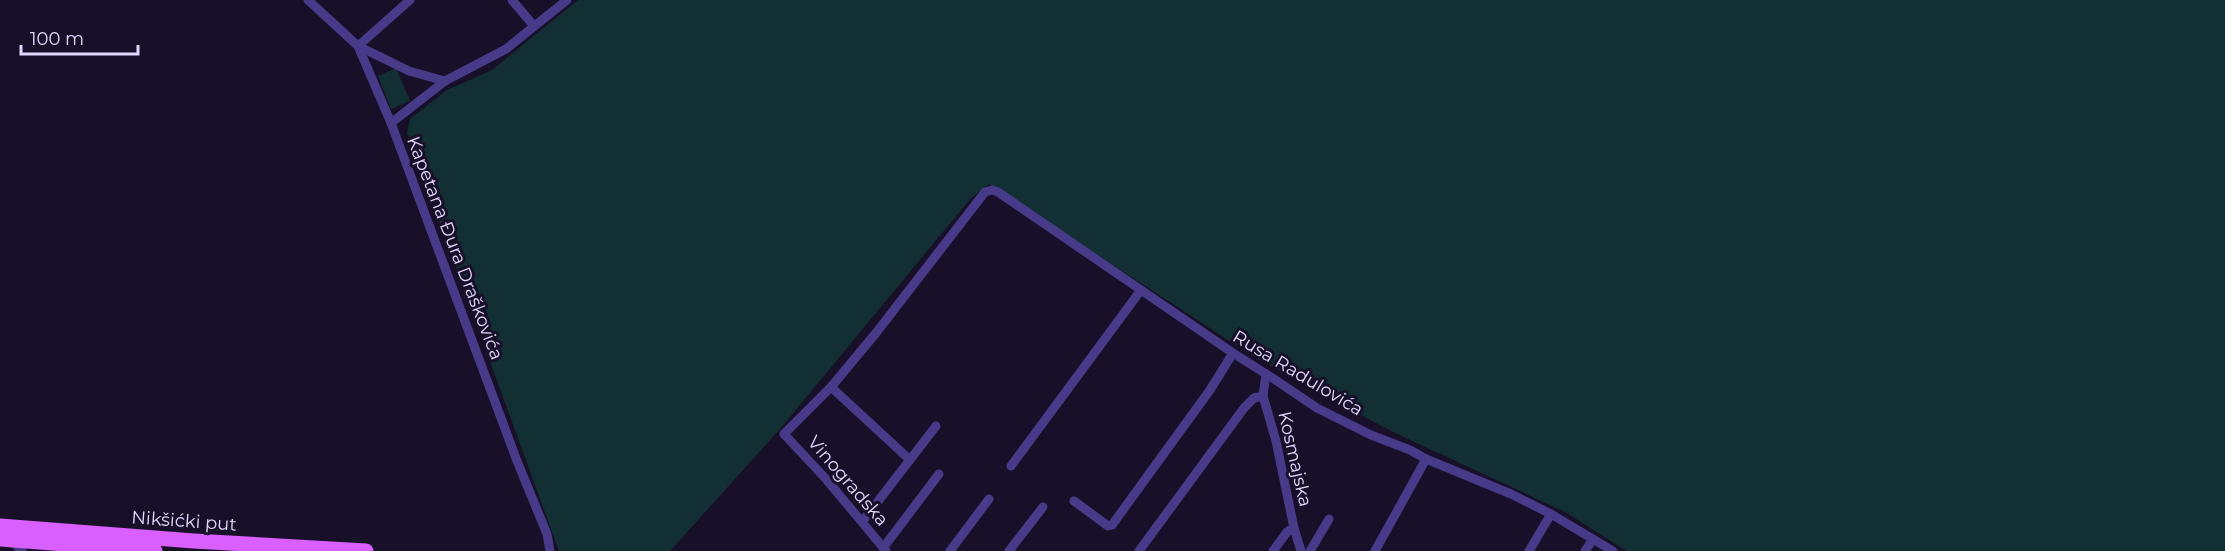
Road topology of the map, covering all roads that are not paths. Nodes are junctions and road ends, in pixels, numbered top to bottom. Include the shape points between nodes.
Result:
1 (410, 0) edge
2 (512, 0) edge
3 (567, 0) edge
4 (315, 2) edge
5 (534, 26) junction
6 (358, 46) junction
7 (445, 81) junction
8 (391, 123) junction
9 (1141, 290) junction
10 (1233, 353) junction
11 (1266, 374) junction
12 (831, 387) junction
13 (1263, 396) junction
14 (936, 426) dead end
15 (909, 459) junction
16 (1426, 459) junction
17 (1011, 466) dead end
18 (939, 474) dead end
19 (989, 499) dead end
20 (1074, 501) dead end
21 (1043, 507) dead end
22 (1551, 514) junction
23 (1329, 519) dead end
24 (862, 522) junction
25 (0, 526) edge
26 (1294, 528) junction
27 (1593, 539) junction
28 (11, 543) edge
29 (234, 547) edge
30 (52, 548) edge
31 (884, 549) edge
32 (156, 551) edge
33 (366, 551) edge
34 (550, 551) edge
35 (950, 551) edge
36 (1009, 551) edge
37 (1139, 551) edge
38 (1273, 551) edge
39 (1301, 551) edge
40 (1310, 551) edge
41 (1375, 551) edge
42 (1529, 551) edge
43 (1585, 551) edge
44 (1612, 551) edge

1 - 6 street
2 - 5 street
3 - 5 street
4 - 6 street
5 - 7 street via 506,49
6 - 7 street via 410,71
6 - 8 street, Kapetana Đura Draškovića
7 - 8 street
8 - 34 street, Kapetana Đura Draškovića via 547,534
9 - 10 street, Rusa Radulovića
9 - 12 street, Rusa Radulovića via 992,190 986,192
9 - 17 street
10 - 11 street, Rusa Radulovića
10 - 20 street via 1112,525
11 - 13 street, Kosmajska
11 - 16 street, Rusa Radulovića via 1330,416
12 - 15 street
12 - 24 street, Vinogradska via 784,434
13 - 26 street, Kosmajska
13 - 37 street via 1254,398 1244,408
14 - 15 street
15 - 24 street
16 - 22 street, Rusa Radulovića
16 - 41 street
18 - 31 street
19 - 35 street
21 - 36 street
22 - 27 street, Rusa Radulovića
22 - 42 street
23 - 40 street
24 - 31 street, Vinogradska
25 - 29 main road, Nikšićki put
26 - 38 street
26 - 39 street, Kosmajska
27 - 43 street
27 - 44 street, Rusa Radulovića
28 - 30 main road
29 - 33 main road, Nikšićki put
30 - 32 main road

